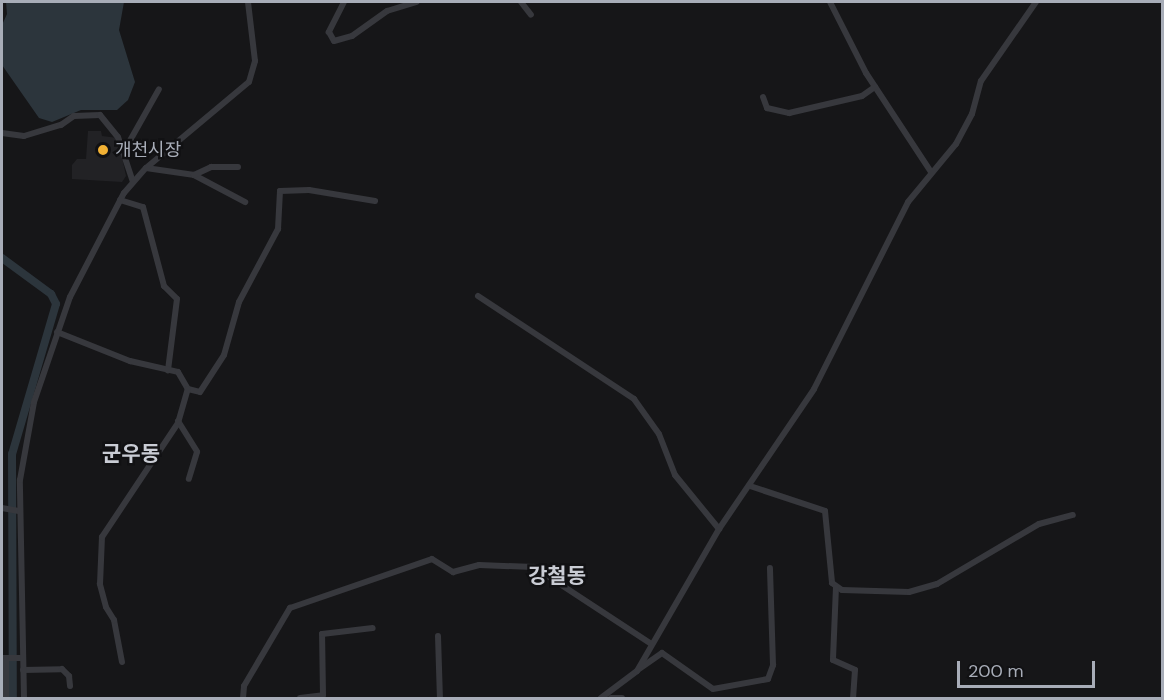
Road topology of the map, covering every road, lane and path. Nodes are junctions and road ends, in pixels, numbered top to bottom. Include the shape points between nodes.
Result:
1 (248, 2) edge
2 (344, 2) edge
3 (417, 2) edge
4 (521, 2) edge
5 (830, 2) edge
6 (1036, 2) edge
7 (531, 15) dead end
8 (875, 87) junction
9 (159, 89) dead end
10 (763, 97) dead end
11 (2, 133) edge
12 (123, 156) junction
13 (238, 167) dead end
14 (146, 168) junction
15 (932, 172) junction
16 (194, 175) junction
17 (133, 182) junction
18 (120, 200) junction
19 (375, 201) dead end
20 (245, 202) dead end
21 (478, 296) dead end
22 (57, 333) junction
23 (168, 370) junction
24 (188, 389) junction
25 (178, 421) junction
26 (189, 479) dead end
27 (750, 486) junction
28 (4, 509) edge
29 (17, 511) junction
30 (1072, 514) dead end
31 (719, 529) junction
32 (770, 568) dead end
33 (836, 587) junction
34 (373, 628) dead end
35 (438, 636) dead end
36 (651, 644) junction
37 (4, 659) edge
38 (19, 659) junction
39 (122, 662) dead end
40 (22, 670) junction
41 (637, 671) junction
42 (70, 686) dead end
43 (6, 699) edge
44 (24, 699) edge
45 (243, 699) edge
46 (300, 699) edge
47 (440, 699) edge
48 (601, 699) edge
49 (611, 699) edge
50 (621, 699) edge
51 (853, 699) edge

1 - 14 street via 255,61 249,82
2 - 3 street via 329,32 334,41 352,36 387,11
4 - 7 street
5 - 8 street
6 - 15 street via 981,81 964,132
8 - 10 street via 862,96 789,113 767,108
8 - 15 street
9 - 12 street via 126,142
11 - 12 street via 24,136 61,125 74,116 100,116 118,137
12 - 17 street
13 - 16 street via 211,166
14 - 16 street
14 - 17 street
15 - 27 street via 908,202 814,389
16 - 20 street
17 - 18 street
18 - 22 street via 85,264
18 - 23 street via 143,207 164,286 177,299
19 - 24 street via 309,189 282,189 278,229 239,302 224,356 204,389
21 - 31 street via 634,399 662,440 675,475
22 - 23 street via 129,361
22 - 29 street via 22,454
23 - 24 street via 182,375
24 - 25 street
25 - 26 street via 197,452
25 - 39 street via 101,541 100,584 114,620
27 - 31 street
27 - 33 street via 825,511 829,520 828,563
28 - 29 street
29 - 38 street
30 - 33 street via 1046,520 961,573 923,589 909,592
31 - 36 street
32 - 41 street via 772,671 768,679 713,689 662,653
33 - 51 street via 833,660 855,670
34 - 46 street via 322,634 323,695
35 - 47 street
36 - 41 street
36 - 45 street via 534,567 479,565 453,572 432,559 290,608 244,686
37 - 38 street
37 - 43 street
38 - 40 street
40 - 42 street via 62,669 69,676
40 - 44 street
41 - 48 street
49 - 50 street

